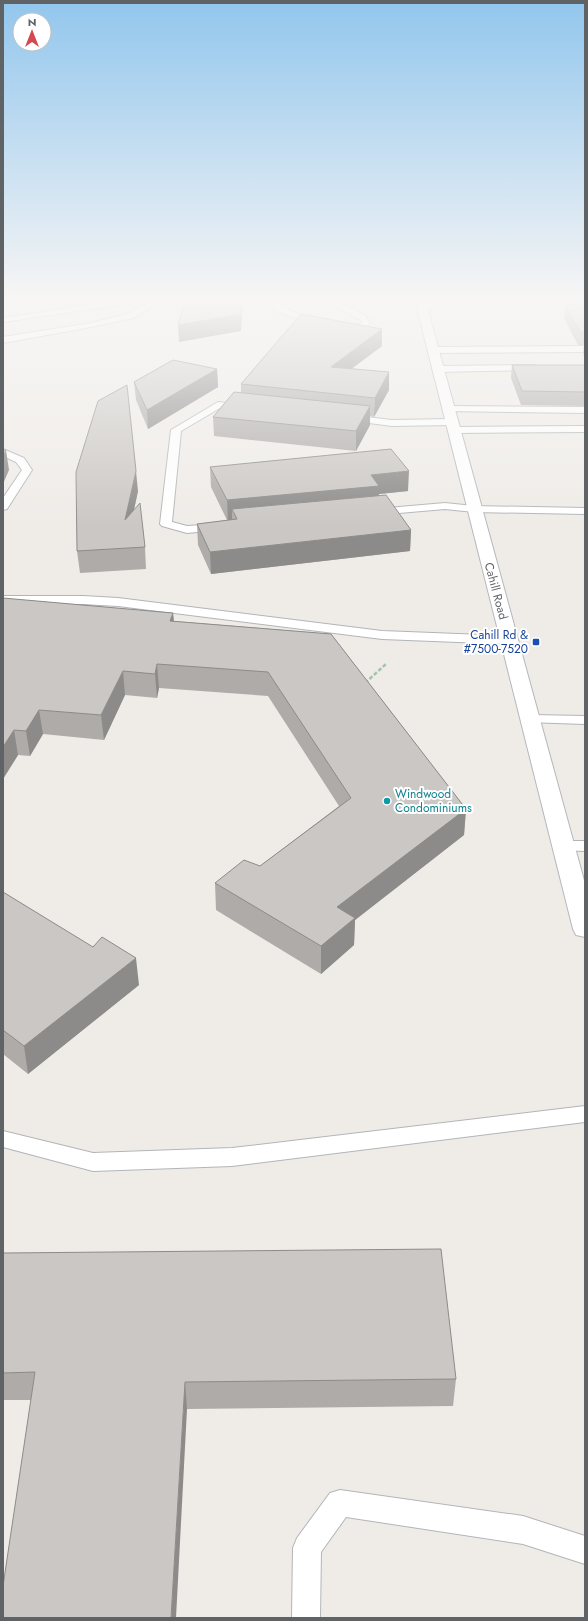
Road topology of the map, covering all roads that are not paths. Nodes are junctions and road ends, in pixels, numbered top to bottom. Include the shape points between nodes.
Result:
1 (439, 376) edge
2 (257, 409) edge
3 (585, 410) edge
4 (336, 417) edge
5 (451, 420) junction
6 (585, 429) edge
7 (3, 452) edge
8 (3, 507) edge
9 (474, 508) junction
10 (585, 511) edge
11 (366, 513) edge
12 (233, 526) edge
13 (3, 600) edge
14 (509, 640) junction
15 (531, 719) junction
16 (585, 720) edge
17 (564, 846) junction
18 (585, 846) edge
19 (585, 928) edge
20 (585, 1114) edge
21 (3, 1139) edge
22 (585, 1550) edge
23 (306, 1618) edge

1 - 5 street, Cahill Road
2 - 12 lane via 218,405 176,430 166,524 187,530
3 - 5 lane
4 - 5 lane via 392,423
5 - 6 lane
5 - 9 street, Cahill Road
7 - 8 lane via 20,460 27,470
9 - 10 lane
9 - 11 lane via 445,506
9 - 14 street, Cahill Road
13 - 14 lane via 118,602 382,635
14 - 15 street, Cahill Road
15 - 16 lane
15 - 17 street, Cahill Road
17 - 18 lane
17 - 19 street, Cahill Road
20 - 21 lane via 232,1157 93,1162
22 - 23 lane via 523,1530 340,1503 307,1548

